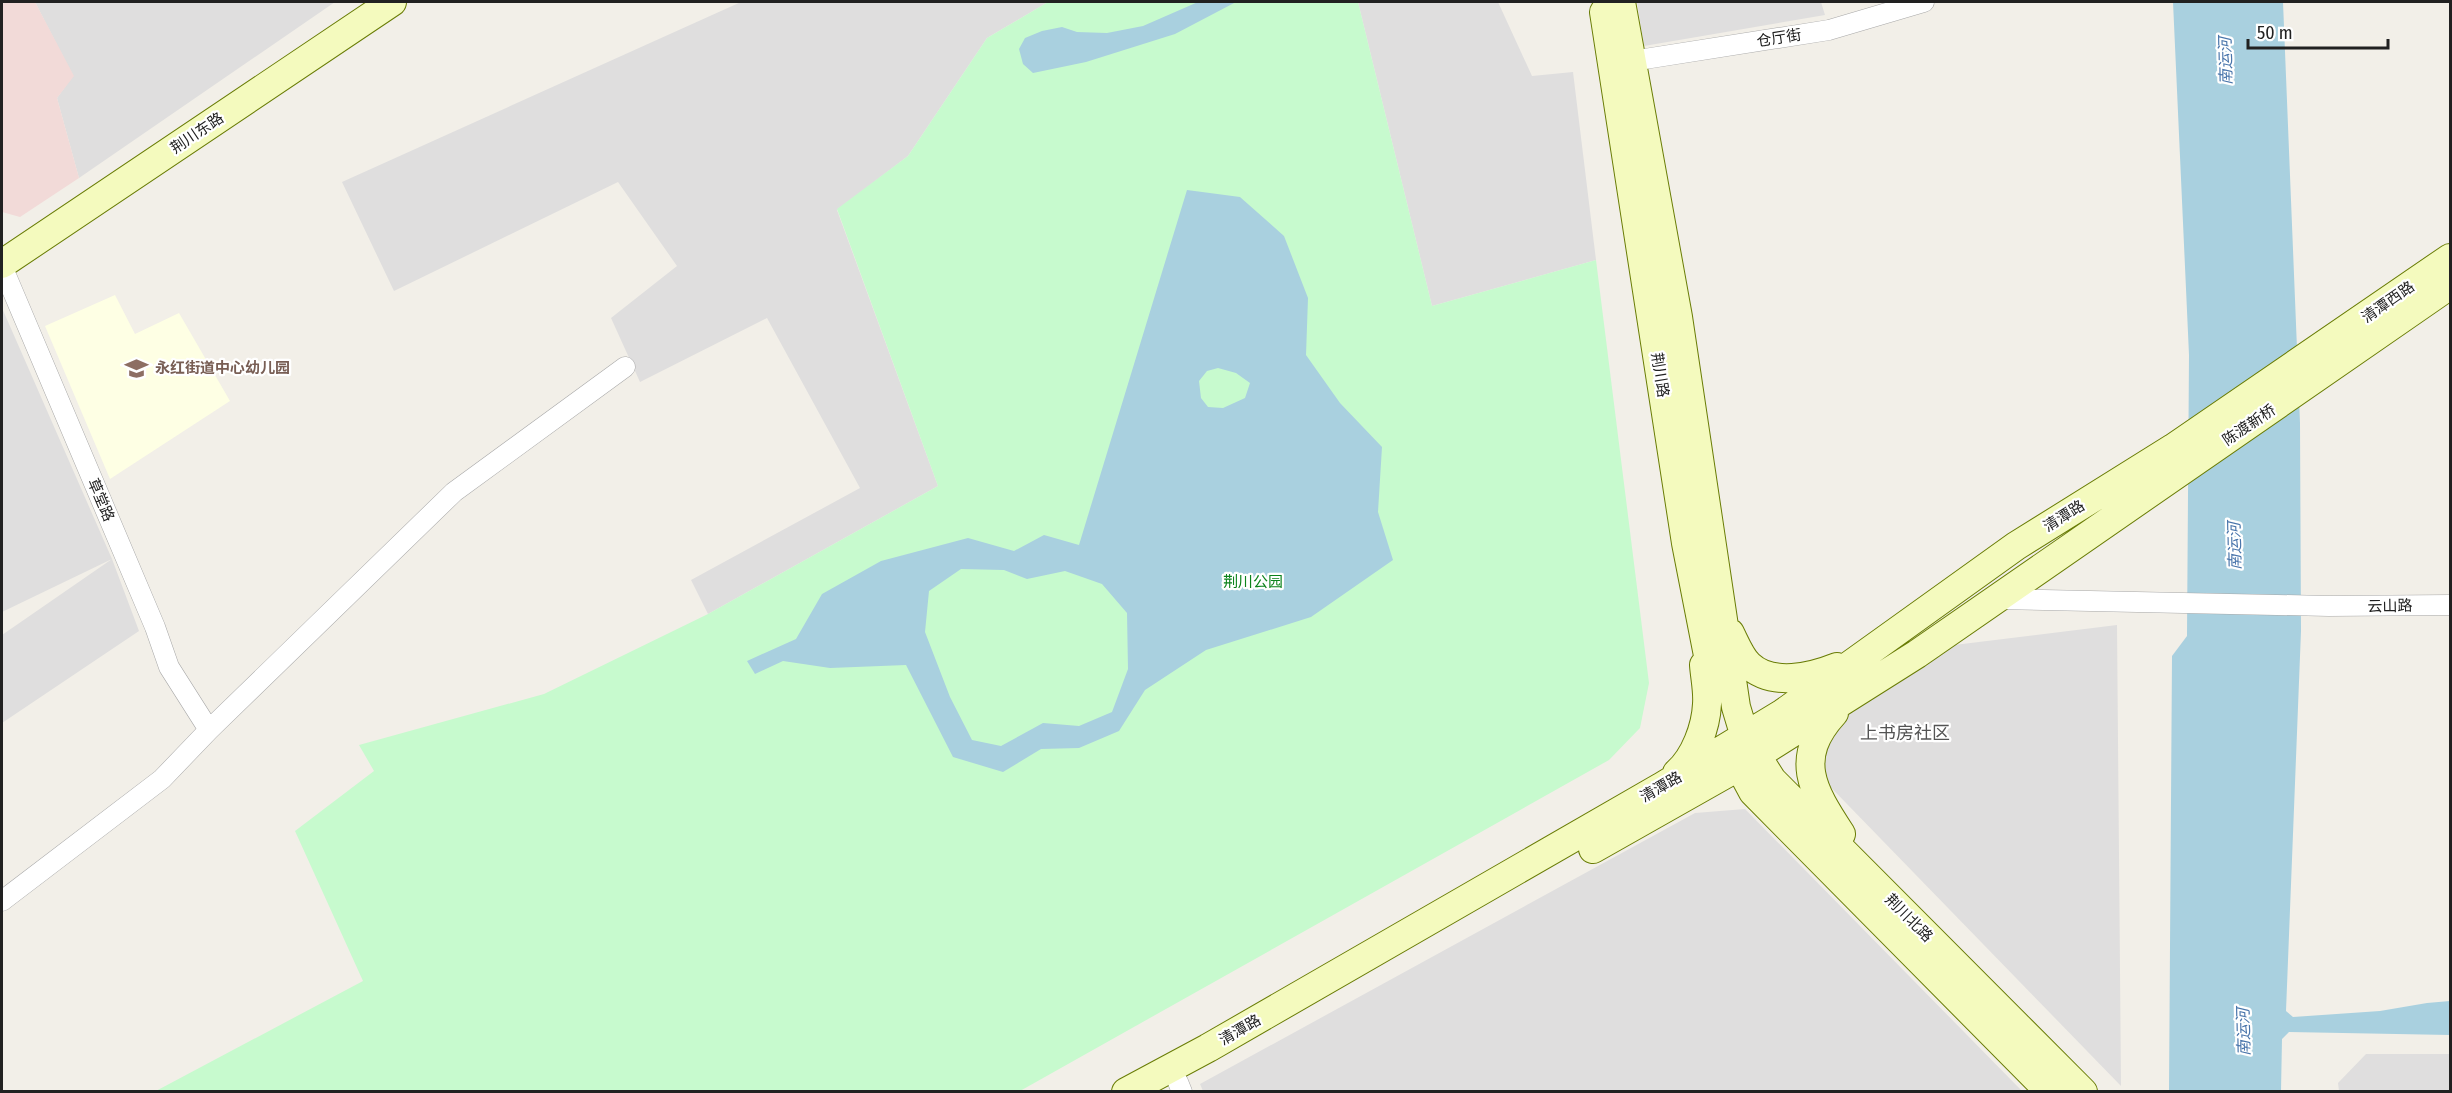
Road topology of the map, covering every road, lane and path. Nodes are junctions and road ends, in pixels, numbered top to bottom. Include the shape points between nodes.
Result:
1 (392, 2) edge
2 (1602, 2) edge
3 (1621, 2) edge
4 (1924, 2) edge
5 (1632, 62) junction
6 (2451, 258) edge
7 (2, 265) edge
8 (2451, 285) edge
9 (2325, 359) junction
10 (625, 367) dead end
11 (2174, 448) joint
12 (2173, 476) joint
13 (1996, 599) junction
14 (2451, 605) edge
15 (1711, 618) junction
16 (1862, 657) junction
17 (1847, 699) junction
18 (209, 730) junction
19 (1742, 752) junction
20 (1661, 787) junction
21 (1868, 876) junction
22 (2, 901) edge
23 (1174, 1088) edge
24 (1126, 1092) edge
25 (2050, 1092) edge
26 (2083, 1092) edge

1 - 7 main road, 荆川东路
2 - 15 main road, 荆川路 via 1686,543
3 - 5 main road, 荆川路
4 - 5 street, 仓厅街 via 1829,30
5 - 15 main road, 荆川路 via 1678,317
6 - 9 main road, 清潭西路
7 - 18 street, 草堂路 via 169,666
8 - 9 main road, 清潭西路
9 - 11 main road, 陈渡新桥
9 - 12 main road, 陈渡新桥
10 - 18 street via 454,492
11 - 16 main road, 清潭路 via 2016,546
12 - 13 main road, 清潭路
13 - 14 street, 云山路
13 - 17 main road, 清潭路
15 - 16 main road via 1749,666 1775,678 1819,674
15 - 19 main road, 荆川路 via 1719,714
15 - 20 main road via 1707,705 1698,744 1684,767
16 - 19 main road, 清潭路 via 1783,713
17 - 19 main road, 清潭路
17 - 21 main road via 1822,726 1811,753 1811,779 1828,815
18 - 22 street via 162,779
19 - 20 main road, 清潭路
19 - 21 main road, 荆川北路
19 - 23 main road, 清潭路
19 - 25 main road, 荆川北路 via 1752,792
20 - 24 main road, 清潭路
21 - 26 main road, 荆川北路

